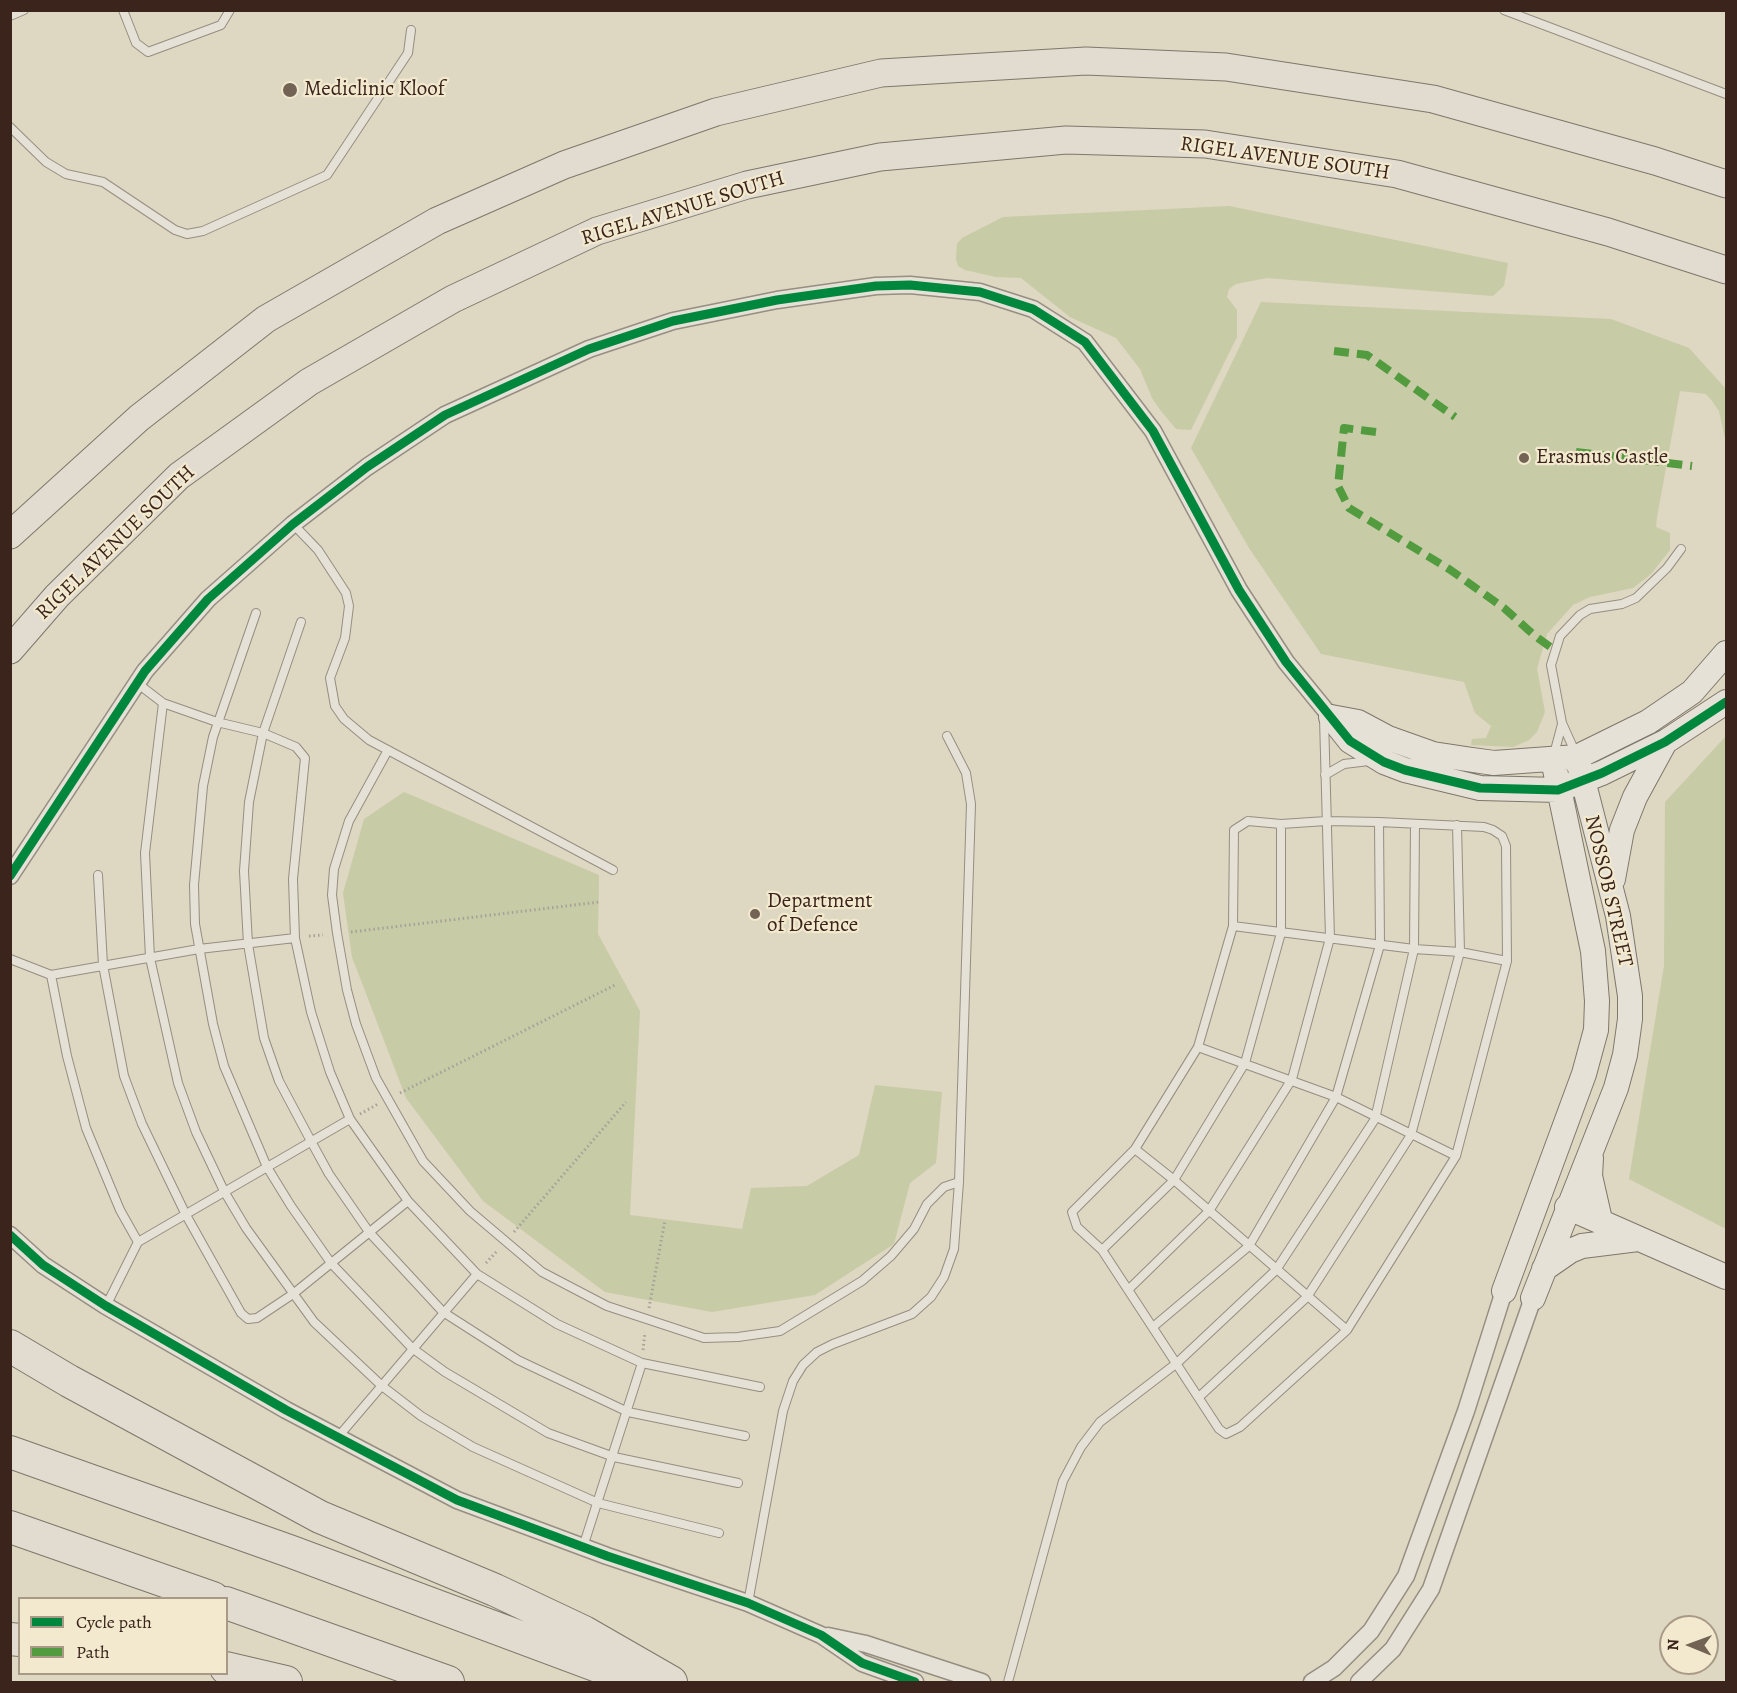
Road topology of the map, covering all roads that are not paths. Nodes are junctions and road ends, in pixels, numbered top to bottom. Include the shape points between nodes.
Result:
1 (24, 10) edge
2 (123, 10) edge
3 (230, 10) edge
4 (1504, 10) edge
5 (10, 15) edge
6 (411, 30) dead end
7 (1726, 94) edge
8 (10, 127) edge
9 (1726, 184) edge
10 (1726, 270) edge
11 (293, 524) junction
12 (10, 535) edge
13 (1681, 549) dead end
14 (256, 613) dead end
15 (301, 622) dead end
16 (10, 650) edge
17 (1726, 653) edge
18 (137, 683) junction
19 (1726, 702) edge
20 (163, 703) junction
21 (1328, 714) junction
22 (217, 722) junction
23 (1562, 723) junction
24 (263, 733) junction
25 (947, 736) dead end
26 (1665, 742) junction
27 (388, 750) junction
28 (1553, 760) junction
29 (1394, 766) junction
30 (1580, 769) junction
31 (1325, 775) junction
32 (1558, 790) junction
33 (1326, 821) junction
34 (1379, 822) junction
35 (1281, 824) junction
36 (1415, 824) junction
37 (1457, 825) junction
38 (613, 870) dead end
39 (98, 875) dead end
40 (10, 876) edge
41 (1611, 890) junction
42 (1233, 926) junction
43 (1281, 933) junction
44 (295, 938) junction
45 (1330, 938) junction
46 (248, 944) junction
47 (1380, 945) junction
48 (199, 949) junction
49 (1414, 949) junction
50 (1460, 952) junction
51 (150, 958) junction
52 (10, 959) edge
53 (1507, 961) junction
54 (103, 964) junction
55 (51, 975) junction
56 (1198, 1047) junction
57 (1245, 1063) junction
58 (1293, 1079) junction
59 (1336, 1097) junction
60 (1573, 1103) junction
61 (350, 1119) junction
62 (1375, 1119) junction
63 (1412, 1135) junction
64 (312, 1143) junction
65 (1592, 1147) junction
66 (1135, 1149) junction
67 (1456, 1156) junction
68 (267, 1167) junction
69 (1174, 1180) junction
70 (959, 1182) junction
71 (224, 1191) junction
72 (408, 1201) junction
73 (1567, 1207) junction
74 (1209, 1211) junction
75 (186, 1215) junction
76 (1600, 1220) junction
77 (369, 1232) junction
78 (10, 1235) edge
79 (1640, 1239) junction
80 (138, 1242) junction
81 (1249, 1246) junction
82 (1102, 1250) junction
83 (331, 1263) junction
84 (1545, 1269) junction
85 (1276, 1270) junction
86 (477, 1274) junction
87 (1726, 1277) edge
88 (1128, 1290) junction
89 (1504, 1291) junction
90 (293, 1294) junction
91 (1307, 1297) junction
92 (1533, 1298) joint
93 (106, 1306) junction
94 (443, 1312) junction
95 (1153, 1327) junction
96 (1347, 1330) junction
97 (10, 1346) edge
98 (412, 1348) junction
99 (1177, 1363) junction
100 (642, 1364) junction
101 (382, 1386) junction
102 (760, 1387) dead end
103 (1199, 1397) junction
104 (628, 1412) junction
105 (745, 1436) dead end
106 (338, 1437) junction
107 (10, 1452) edge
108 (614, 1457) junction
109 (738, 1483) dead end
110 (598, 1503) junction
111 (10, 1527) edge
112 (719, 1533) dead end
113 (583, 1547) junction
114 (207, 1597) edge
115 (748, 1603) junction
116 (228, 1604) edge
117 (821, 1635) junction
118 (228, 1668) edge
119 (286, 1683) edge
120 (448, 1683) edge
121 (643, 1683) edge
122 (671, 1683) edge
123 (915, 1683) edge
124 (982, 1683) edge
125 (1008, 1683) edge
126 (1312, 1683) edge
127 (1359, 1683) edge

1 - 5 lane
2 - 3 lane via 136,43 148,52 221,25
4 - 7 lane
6 - 8 lane via 408,53 327,175 203,231 187,234 175,230 103,182 66,174 46,162
9 - 12 main road via 1433,99 1226,67 1086,61 881,73 716,112 564,165 437,221 266,319 139,418
10 - 16 main road, RIGEL AVENUE SOUTH via 1608,232 1397,174 1205,144 1066,140 880,157 747,185 597,231 453,300 309,382 179,476 57,596
11 - 18 street via 208,599
11 - 21 street via 367,467 445,415 589,349 673,321 847,290 910,285 980,292 1033,309 1085,342 1153,431 1239,590 1286,662
11 - 27 lane via 318,550 346,593 349,606 347,629 330,678 335,706 356,732
13 - 23 lane via 1636,598 1590,609 1560,636 1551,665
14 - 22 lane
15 - 24 lane
17 - 30 street via 1692,692
18 - 20 lane
18 - 40 street
19 - 26 street
20 - 22 lane
20 - 51 lane via 145,853
21 - 28 street via 1358,722 1433,754 1494,763
21 - 29 street via 1350,741
21 - 31 lane
22 - 24 lane
22 - 48 lane via 196,841 194,885
23 - 28 lane
23 - 30 lane
24 - 44 lane via 296,747 305,758 293,879
24 - 46 lane via 249,802 244,871
25 - 70 lane via 966,773 971,804
26 - 30 street
26 - 41 street via 1622,830
27 - 38 lane
27 - 70 lane via 349,821 334,869 332,895 337,933 356,1024 376,1078 423,1161 470,1211 542,1272 607,1306 704,1338 780,1331 862,1281 891,1256 927,1204 944,1187
28 - 30 street
28 - 32 street, NOSSOB STREET
29 - 31 lane via 1362,761 1344,764
29 - 32 street via 1480,788
30 - 32 street
30 - 41 street, NOSSOB STREET
31 - 33 lane
32 - 60 street, NOSSOB STREET via 1589,930 1597,1001 1596,1030
33 - 34 lane
33 - 35 lane
33 - 45 lane
34 - 36 lane
34 - 47 lane
35 - 42 lane via 1248,821 1234,830
35 - 43 lane
36 - 37 lane
36 - 49 lane
37 - 50 lane
37 - 53 lane via 1493,830 1502,836 1506,846
39 - 54 lane
41 - 65 street, NOSSOB STREET via 1627,975 1630,1019 1621,1073
42 - 43 lane
42 - 56 lane
43 - 45 lane
43 - 57 lane
44 - 46 lane
44 - 61 lane via 311,1012
45 - 47 lane
45 - 58 lane
46 - 48 lane
46 - 64 lane via 264,1038 279,1081
47 - 49 lane
47 - 59 lane
48 - 51 lane
48 - 68 lane via 224,1066
49 - 50 lane
49 - 62 lane
50 - 53 lane
50 - 63 lane
51 - 54 lane
51 - 71 lane via 178,1083
52 - 55 lane
53 - 67 lane
54 - 55 lane
54 - 75 lane via 124,1076 141,1124
55 - 80 lane via 86,1128 120,1210
56 - 57 lane
56 - 66 lane
57 - 58 lane
57 - 69 lane
58 - 59 lane
58 - 74 lane
59 - 62 lane
59 - 81 lane
60 - 73 street via 1563,1176 1562,1196
60 - 89 street
61 - 64 lane
61 - 72 lane
62 - 63 lane
62 - 85 lane
63 - 67 lane
63 - 91 lane
64 - 68 lane
64 - 77 lane
65 - 73 street, NOSSOB STREET
65 - 76 street via 1590,1176
66 - 69 lane
66 - 82 lane via 1072,1212 1077,1227
67 - 96 lane
68 - 71 lane
68 - 83 lane
69 - 74 lane
69 - 82 lane
70 - 115 lane via 954,1249 944,1278 931,1297 912,1314 817,1353 793,1381 783,1411
71 - 75 lane
71 - 90 lane
72 - 77 lane
72 - 86 lane
73 - 76 street
73 - 84 street, NOSSOB STREET
73 - 89 street via 1552,1216
74 - 81 lane
74 - 88 lane
75 - 80 lane
75 - 90 lane via 244,1317 256,1318
76 - 79 street
77 - 83 lane
77 - 94 lane
78 - 93 street via 43,1265
79 - 84 street via 1582,1246
79 - 87 street
80 - 93 lane
81 - 85 lane
81 - 95 lane
82 - 88 lane
83 - 90 lane
83 - 98 lane
84 - 92 street, NOSSOB STREET
85 - 91 lane
85 - 99 lane
86 - 94 lane
86 - 100 lane via 557,1324
88 - 95 lane
89 - 126 street via 1466,1411 1406,1576 1371,1631 1334,1668
90 - 101 lane via 314,1322
91 - 96 lane
91 - 103 lane
92 - 127 street via 1431,1589 1393,1649
93 - 106 street
94 - 98 lane
94 - 104 lane via 518,1360
95 - 99 lane
96 - 103 lane via 1231,1433 1219,1429
97 - 122 highway via 320,1517 584,1632
98 - 101 lane
98 - 108 lane via 548,1433
99 - 103 lane
99 - 125 lane via 1100,1422 1080,1447 1063,1481
100 - 102 lane
100 - 104 lane
101 - 106 lane
101 - 110 lane via 473,1448
104 - 105 lane
104 - 108 lane
106 - 113 street via 457,1500
107 - 121 highway
108 - 109 lane
108 - 110 lane
110 - 112 lane
110 - 113 lane
111 - 114 highway
113 - 115 street
115 - 117 street
116 - 120 highway
117 - 123 street via 862,1663
117 - 124 street via 866,1644
118 - 119 highway

